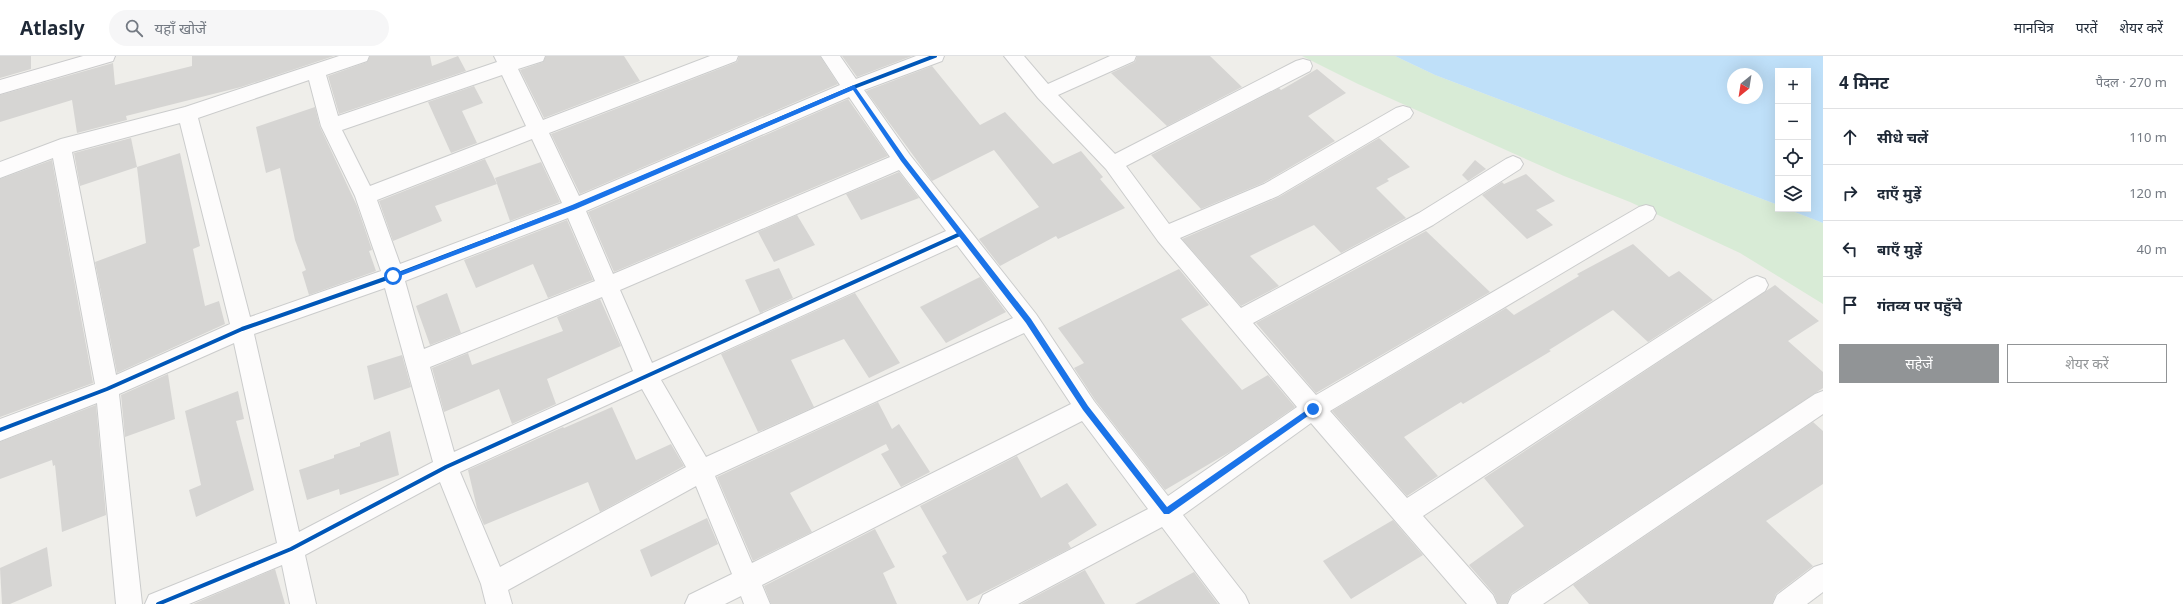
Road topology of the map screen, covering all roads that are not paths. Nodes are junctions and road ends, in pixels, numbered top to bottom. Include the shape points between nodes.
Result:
1 (106, 56) edge
2 (360, 56) edge
3 (536, 56) edge
4 (729, 56) edge
5 (830, 56) edge
6 (934, 56) edge
7 (1013, 56) edge
8 (1127, 56) edge
9 (505, 61) edge
10 (1304, 66) dead end
11 (315, 70) junction
12 (0, 87) edge
13 (854, 87) junction
14 (1045, 94) junction
15 (1403, 113) dead end
16 (187, 114) junction
17 (331, 126) junction
18 (537, 130) junction
19 (61, 148) junction
20 (903, 160) junction
21 (1114, 164) junction
22 (1513, 164) dead end
23 (0, 170) edge
24 (365, 196) junction
25 (574, 207) junction
26 (1646, 213) dead end
27 (960, 234) junction
28 (1165, 235) junction
29 (393, 276) junction
30 (1757, 284) dead end
31 (607, 286) junction
32 (1028, 321) junction
33 (1237, 321) junction
34 (242, 329) junction
35 (418, 362) junction
36 (646, 375) junction
37 (107, 389) junction
38 (1823, 401) edge
39 (1086, 408) junction
40 (1313, 409) junction
41 (0, 430) edge
42 (446, 467) junction
43 (701, 471) junction
44 (1166, 512) junction
45 (1404, 514) junction
46 (292, 549) junction
47 (1823, 576) edge
48 (746, 578) junction
49 (496, 594) edge
50 (129, 604) edge
51 (158, 604) edge
52 (303, 604) edge
53 (698, 604) edge
54 (757, 604) edge
55 (992, 604) edge
56 (1236, 604) edge
57 (1484, 604) edge
58 (1521, 604) edge
59 (1786, 604) edge

1 - 12 street
2 - 11 street
3 - 9 street
4 - 18 street
5 - 13 street
6 - 13 street
7 - 14 street
8 - 14 street
9 - 17 street
9 - 18 street
10 - 21 street
11 - 16 street
11 - 17 street
13 - 20 street
13 - 25 street
14 - 21 street
15 - 28 street via 1271,190
16 - 19 street
16 - 34 street
17 - 24 street
18 - 24 street
18 - 25 street
19 - 23 street
19 - 37 street
20 - 27 street
20 - 31 street
21 - 28 street
22 - 33 street via 1426,219
24 - 29 street
25 - 29 street
25 - 31 street
26 - 40 street
27 - 32 street
27 - 36 street
28 - 33 street
29 - 34 street
29 - 35 street
30 - 45 street
31 - 35 street
31 - 36 street
32 - 39 street
32 - 43 street
33 - 40 street
34 - 37 street
34 - 46 street
35 - 42 street
36 - 42 street
36 - 43 street
37 - 41 street
37 - 50 street
38 - 58 street
39 - 44 street
39 - 48 street
40 - 44 street
40 - 45 street
42 - 46 street
42 - 49 street
43 - 48 street
43 - 49 street
44 - 55 street
44 - 56 street
45 - 57 street
46 - 51 street
46 - 52 street
47 - 59 street
48 - 53 street
48 - 54 street

